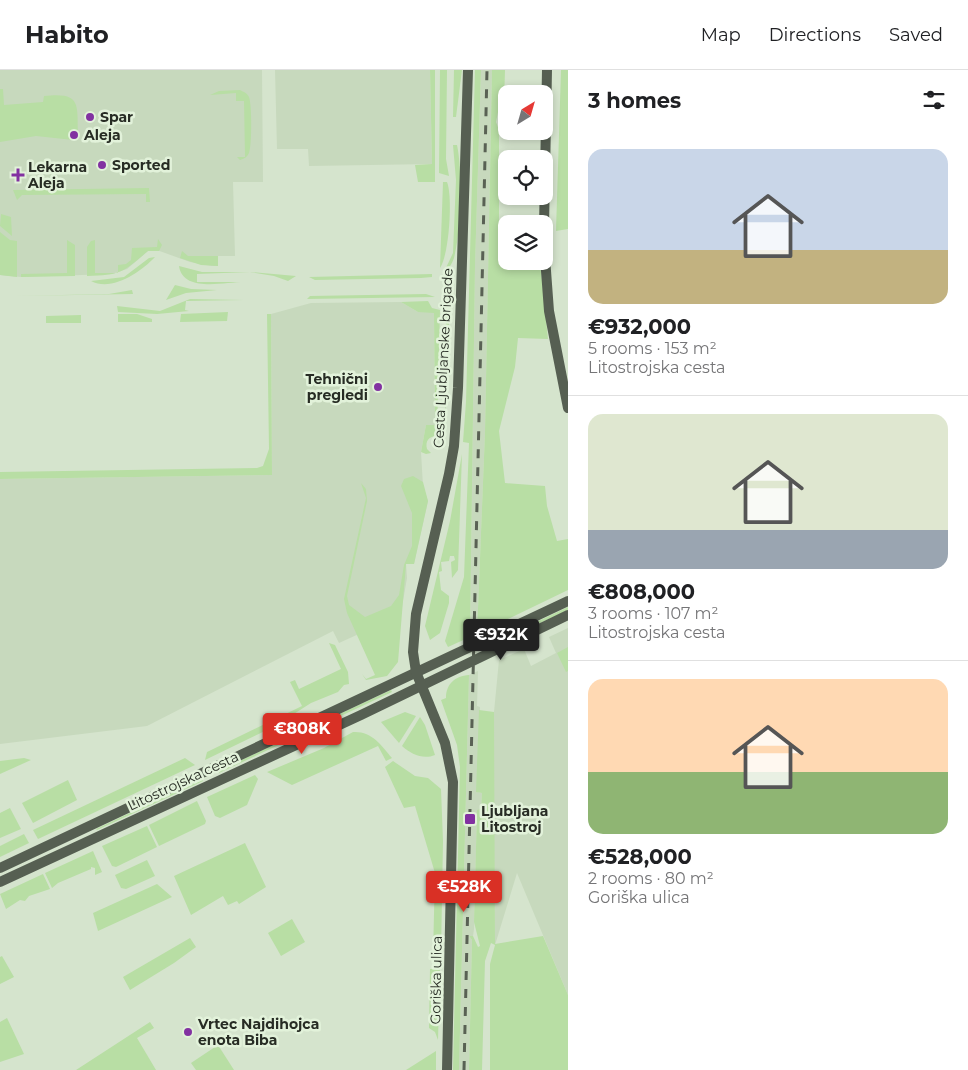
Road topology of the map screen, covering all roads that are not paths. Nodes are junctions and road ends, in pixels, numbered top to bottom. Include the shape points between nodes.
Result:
1 (468, 70) edge
2 (547, 70) edge
3 (544, 215) edge
4 (546, 270) edge
5 (568, 408) edge
6 (568, 601) edge
7 (568, 615) edge
8 (416, 672) junction
9 (422, 685) junction
10 (0, 868) edge
11 (0, 882) edge
12 (447, 1070) edge

1 - 8 street, Cesta Ljubljanske brigade via 454,446 415,622 413,656
2 - 3 street
4 - 5 street via 549,311
6 - 8 street, Litostrojska cesta
7 - 9 street, Litostrojska cesta
8 - 9 street, Cesta Ljubljanske brigade
8 - 10 street, Litostrojska cesta
9 - 11 street, Litostrojska cesta
9 - 12 street, Goriška ulica via 445,742 453,782

